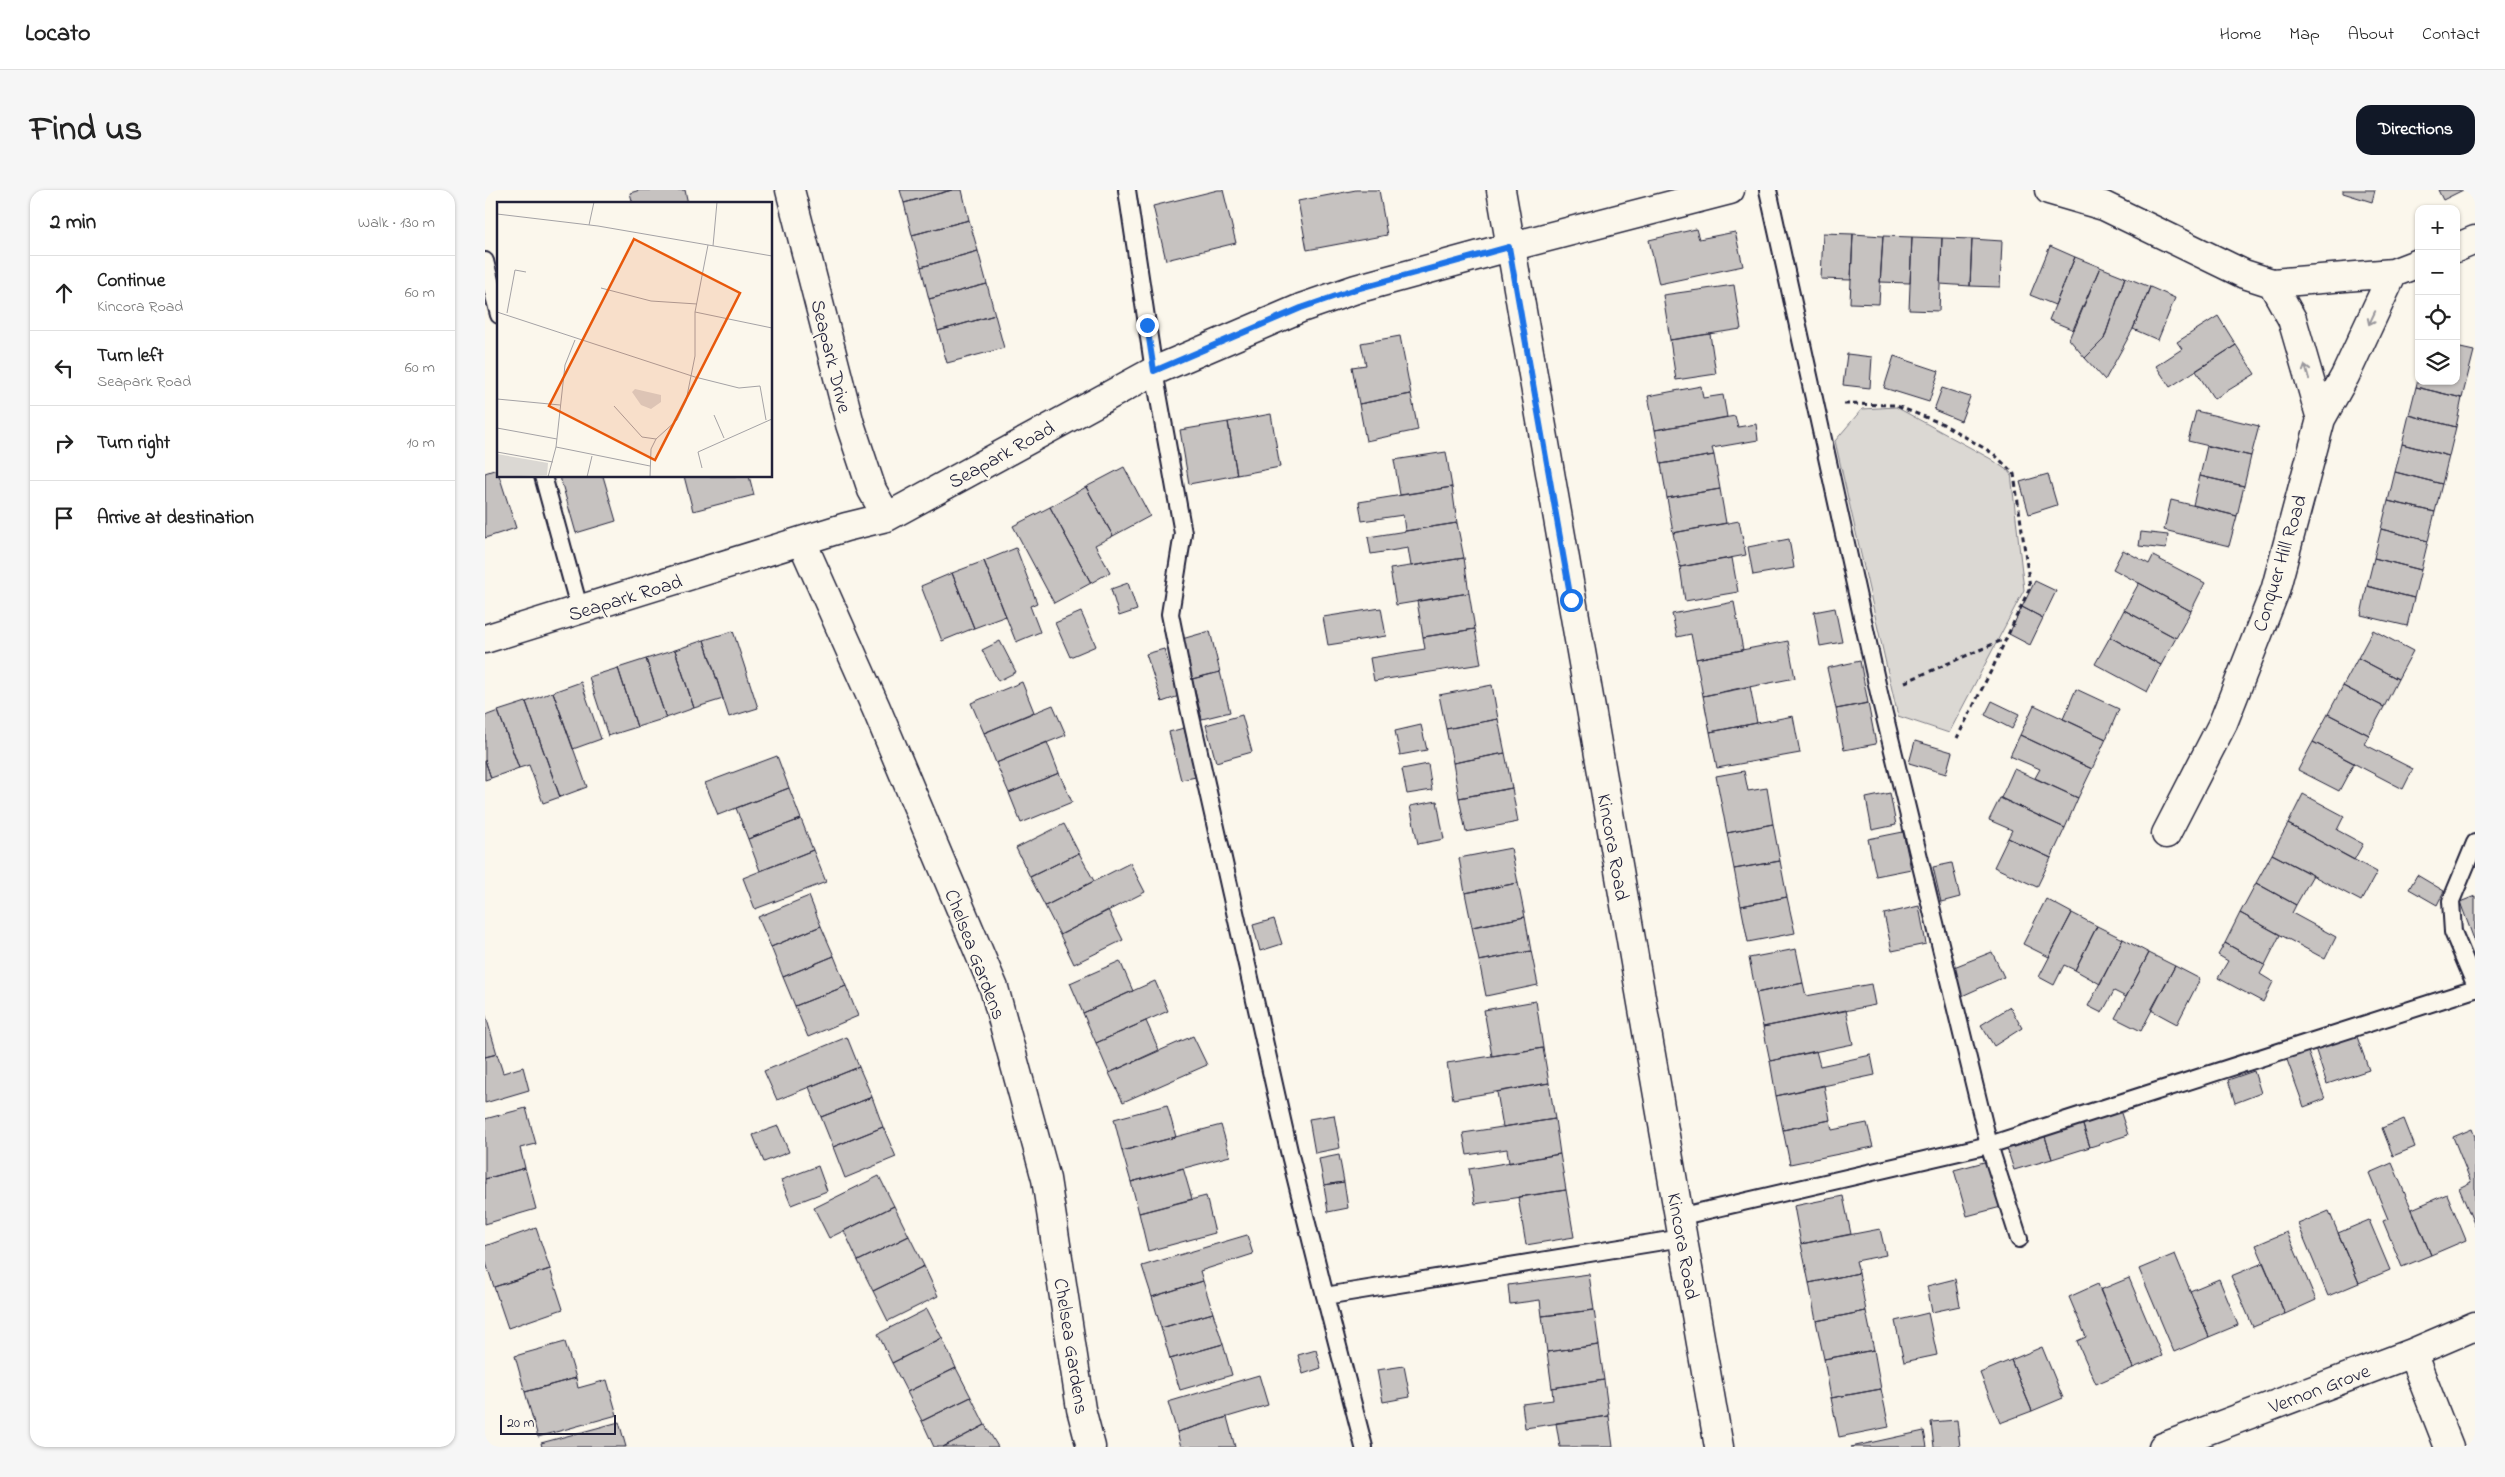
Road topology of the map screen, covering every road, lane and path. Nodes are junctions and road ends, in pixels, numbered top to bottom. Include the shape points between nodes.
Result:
1 (790, 190) edge
2 (1127, 190) edge
3 (1501, 190) edge
4 (1730, 190) edge
5 (1768, 190) edge
6 (2049, 190) edge
7 (2475, 240) edge
8 (2460, 246) edge
9 (1509, 247) junction
10 (485, 261) edge
11 (2415, 265) edge
12 (2393, 274) junction
13 (2272, 283) junction
14 (497, 307) edge
15 (1154, 371) junction
16 (1816, 403) junction
17 (2321, 419) junction
18 (544, 478) edge
19 (887, 517) junction
20 (802, 542) junction
21 (580, 611) junction
22 (2006, 639) junction
23 (485, 640) edge
24 (1879, 693) junction
25 (1957, 738) dead end
26 (2166, 834) dead end
27 (2475, 843) edge
28 (2475, 984) edge
29 (2475, 989) edge
30 (1989, 1145) junction
31 (1680, 1227) junction
32 (2019, 1239) dead end
33 (1325, 1296) junction
34 (2475, 1326) edge
35 (2412, 1353) junction
36 (1091, 1447) edge
37 (1364, 1447) edge
38 (1719, 1447) edge
39 (2163, 1447) edge
40 (2449, 1447) edge

1 - 19 street, Seapark Drive via 849,424 872,490
2 - 15 lane
3 - 9 street, Kincora Road
4 - 9 street
5 - 16 lane
6 - 13 street via 2104,206 2244,274
7 - 8 street
9 - 15 street, Seapark Road via 1356,289 1301,308
9 - 31 street, Kincora Road
10 - 14 lane
11 - 12 street
12 - 13 street
12 -> 17 street, Conquer Hill Road
17 -> 13 street via 2293,319
15 - 19 street, Seapark Road
15 - 33 lane via 1183,533 1170,614 1289,1151
16 - 22 path via 1894,405 1943,424 1994,454 2014,474 2030,587
16 - 24 lane
17 - 26 street, Conquer Hill Road via 2275,591 2223,723
18 - 21 lane
19 - 20 street, Seapark Road
20 - 21 street, Seapark Road
20 - 36 street, Chelsea Gardens via 876,708 993,988 1046,1178 1081,1409
21 - 23 street, Seapark Road
22 - 24 path
22 - 25 path
24 - 30 lane
27 - 28 lane via 2451,901 2453,932
29 - 30 lane
30 - 31 lane
30 - 32 lane
31 - 33 lane
31 - 38 street, Kincora Road
33 - 37 lane
34 - 35 street, Vernon Grove
35 - 39 street, Vernon Grove
35 - 40 street

